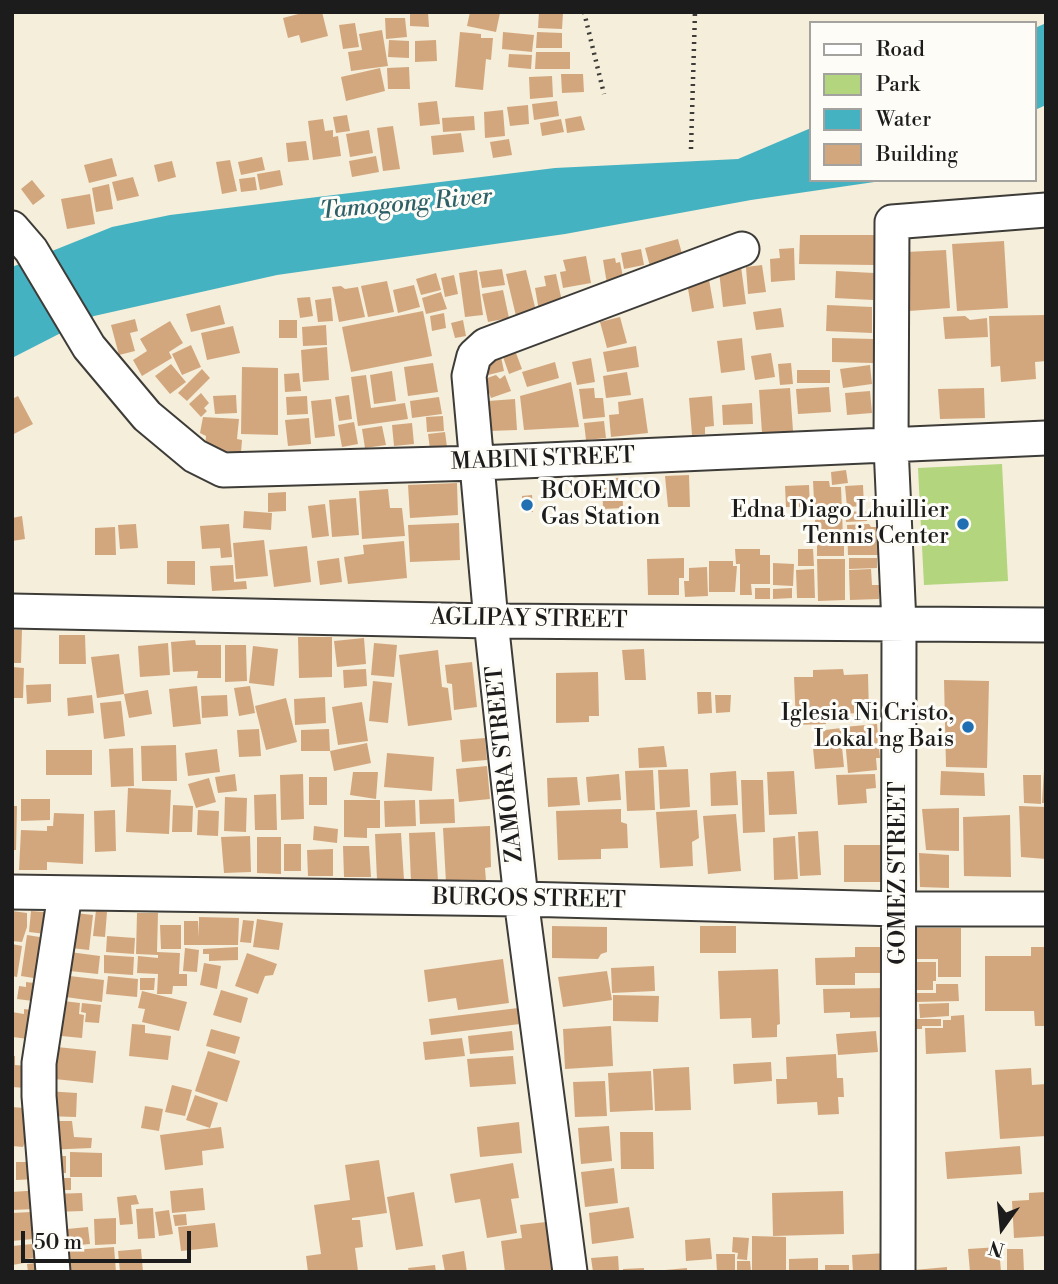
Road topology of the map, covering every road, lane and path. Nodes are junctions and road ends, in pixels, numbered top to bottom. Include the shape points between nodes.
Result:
1 (584, 12) edge
2 (695, 12) edge
3 (604, 94) dead end
4 (691, 149) dead end
5 (1046, 210) edge
6 (22, 239) edge
7 (742, 250) dead end
8 (1046, 438) edge
9 (891, 446) junction
10 (478, 463) junction
11 (12, 611) edge
12 (491, 621) junction
13 (899, 624) junction
14 (1046, 625) edge
15 (12, 892) edge
16 (65, 894) junction
17 (521, 899) junction
18 (899, 909) junction
19 (1046, 909) edge
20 (53, 1272) edge
21 (570, 1272) edge
22 (898, 1272) edge

1 - 3 path
2 - 4 path
5 - 9 street, GOMEZ STREET via 892,222
6 - 10 street, MABINI STREET via 89,347 147,416 195,456 223,470
7 - 10 street, ZAMORA STREET via 486,345 474,356 469,376
8 - 9 street, MABINI STREET
9 - 10 street, MABINI STREET
9 - 13 street, GOMEZ STREET
10 - 12 street, ZAMORA STREET
11 - 12 street, AGLIPAY STREET
12 - 13 street, AGLIPAY STREET
12 - 17 street, ZAMORA STREET
13 - 14 street, AGLIPAY STREET
13 - 18 street, GOMEZ STREET
15 - 16 street, BURGOS STREET
16 - 17 street, BURGOS STREET
16 - 20 street via 39,1063
17 - 18 street, BURGOS STREET
17 - 21 street, ZAMORA STREET
18 - 19 street, BURGOS STREET
18 - 22 street, GOMEZ STREET

